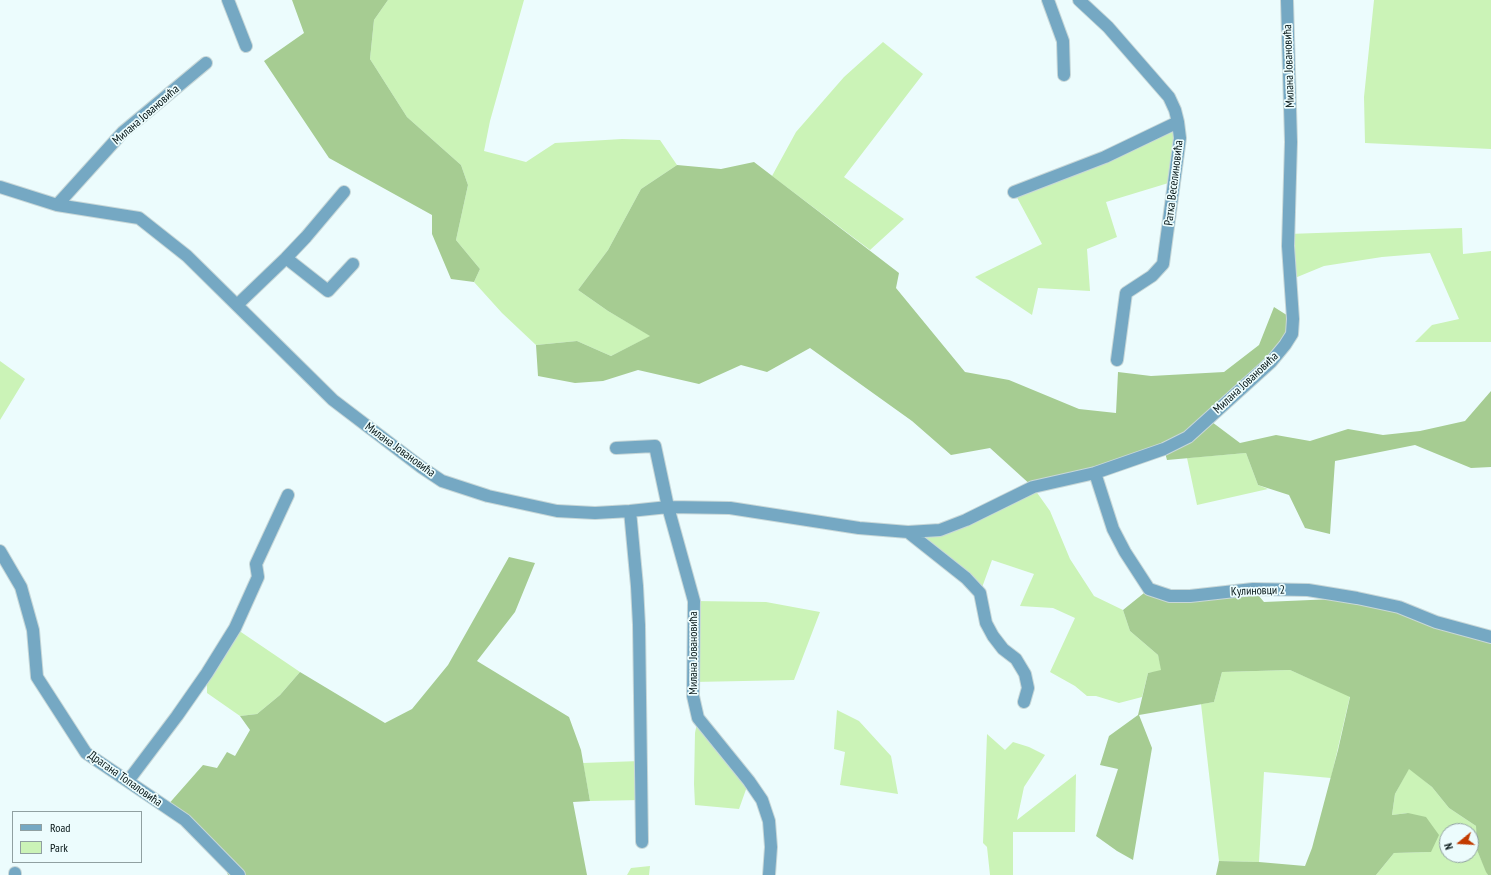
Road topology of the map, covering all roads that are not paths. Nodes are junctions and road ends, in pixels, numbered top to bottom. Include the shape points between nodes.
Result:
1 (228, 0) edge
2 (1048, 0) edge
3 (1079, 0) edge
4 (1287, 0) edge
5 (246, 46) dead end
6 (206, 63) dead end
7 (1064, 75) dead end
8 (1178, 122) junction
9 (0, 187) edge
10 (344, 192) dead end
11 (1014, 192) dead end
12 (57, 206) junction
13 (286, 258) junction
14 (353, 264) dead end
15 (237, 304) junction
16 (1117, 360) dead end
17 (616, 448) dead end
18 (1095, 473) junction
19 (288, 495) dead end
20 (668, 507) junction
21 (630, 511) junction
22 (908, 532) junction
23 (0, 552) edge
24 (1491, 637) edge
25 (1024, 702) dead end
26 (128, 781) junction
27 (642, 842) dead end
28 (239, 875) edge
29 (769, 875) edge

1 - 5 street
2 - 7 street via 1063,41
3 - 8 street, Ратка Веселиновића via 1108,27 1169,97
4 - 18 street, Милана Јовановића via 1291,142 1288,246 1292,334 1271,362 1188,437 1164,449
6 - 12 street, Милана Јовановића via 123,132
8 - 11 street via 1105,156
8 - 16 street, Ратка Веселиновића via 1180,138 1163,264 1152,276 1126,293
9 - 12 street, Милана Јовановића
10 - 13 street
12 - 15 street, Милана Јовановића via 139,218 187,256
13 - 14 street via 328,291
13 - 15 street
15 - 21 street, Милана Јовановића via 333,400 442,481 488,496 557,511
17 - 20 street via 655,446
18 - 22 street, Милана Јовановића via 1033,487 940,530
18 - 24 street, Кулиновци 2 via 1114,529 1125,552 1149,589 1170,596 1253,589 1308,590 1399,607 1436,622
19 - 26 street via 256,564 258,576 235,628 177,716
20 - 21 street, Милана Јовановића
20 - 22 street, Милана Јовановића via 730,508 859,528
20 - 29 street, Милана Јовановића via 694,602 693,696 698,718 762,800 769,821
21 - 27 street via 639,625
22 - 25 street via 966,578 980,593 986,623 993,636 1016,659 1025,674 1028,688
23 - 26 street, Драгана Топаловића via 21,587 33,630 37,677 86,753
26 - 28 street, Драгана Топаловића via 185,820

